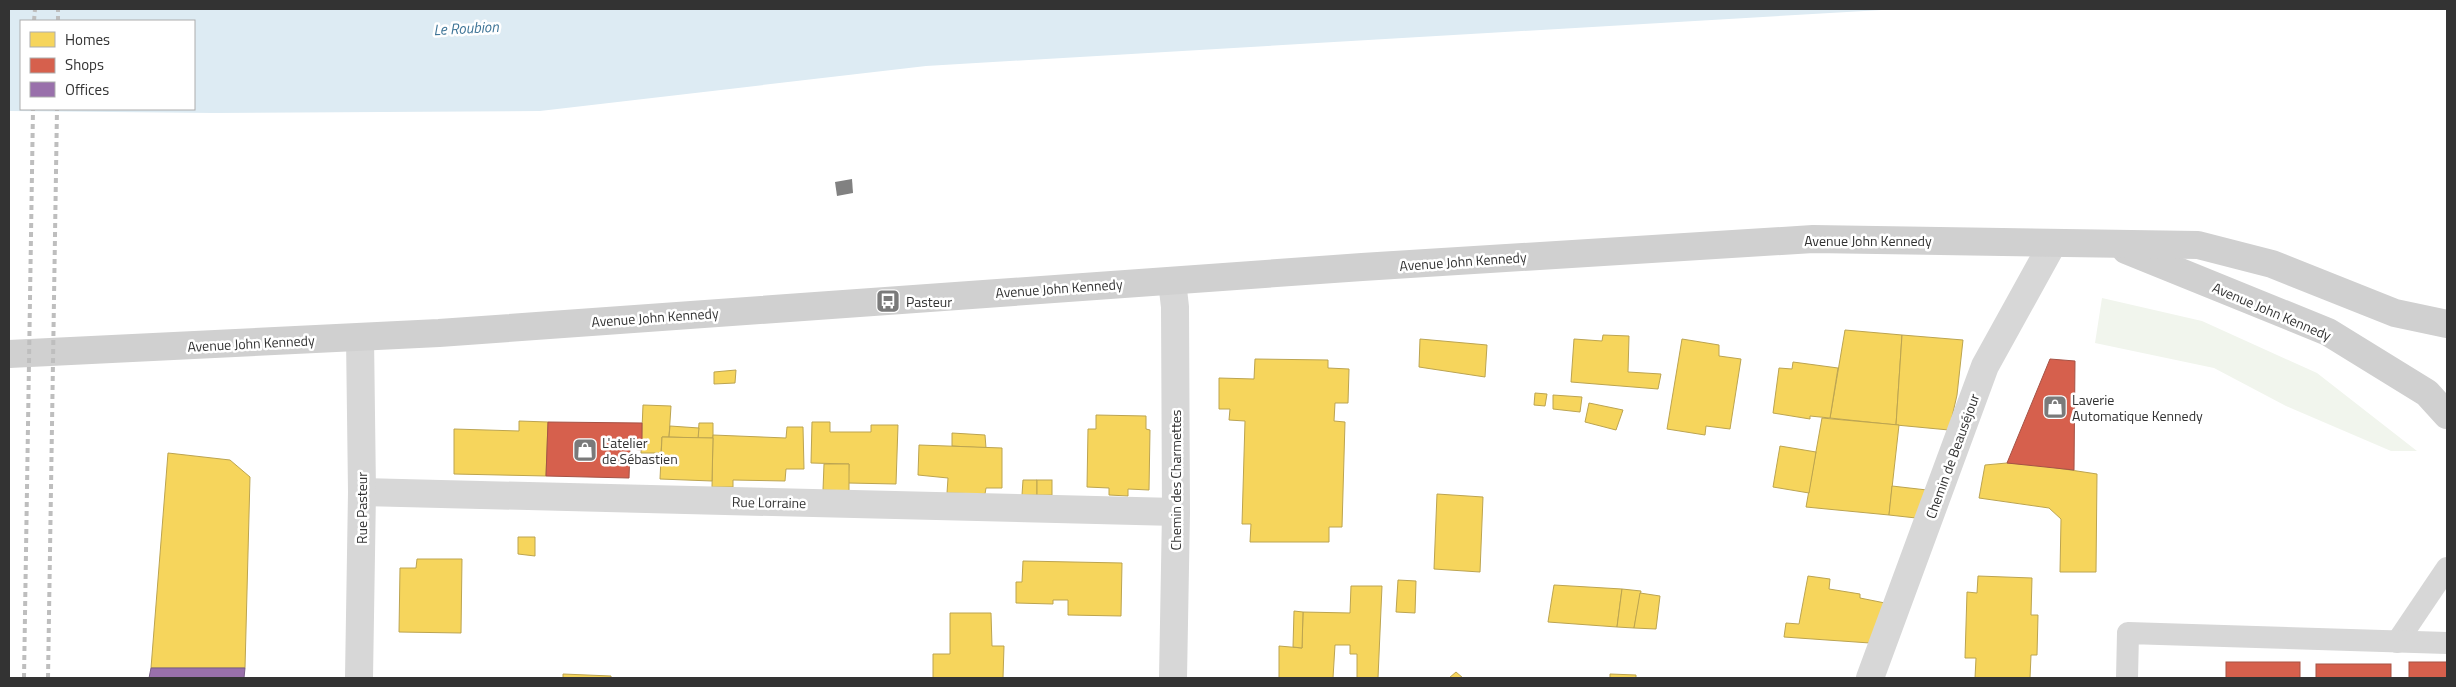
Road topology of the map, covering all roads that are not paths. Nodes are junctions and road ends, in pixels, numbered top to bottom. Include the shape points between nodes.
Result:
1 (2054, 243) junction
2 (2110, 244) junction
3 (1172, 281) junction
4 (2447, 324) edge
5 (360, 337) junction
6 (9, 354) edge
7 (2447, 415) edge
8 (362, 492) junction
9 (1176, 512) junction
10 (2447, 568) edge
11 (2397, 642) junction
12 (2447, 643) edge
13 (359, 678) edge
14 (1173, 678) edge
15 (1870, 678) edge
16 (2127, 678) edge

1 - 2 main road, Avenue John Kennedy
1 - 3 main road, Avenue John Kennedy via 1814,239
1 - 15 street, Chemin de Beauséjour via 1985,366
2 - 4 main road, Avenue John Kennedy via 2198,245 2272,264 2396,313
2 - 7 main road, Avenue John Kennedy via 2328,332 2426,393
3 - 5 main road, Avenue John Kennedy
3 - 9 street, Chemin des Charmettes via 1175,307
5 - 6 main road, Avenue John Kennedy
5 - 8 street, Rue Pasteur
8 - 9 street, Rue Lorraine
8 - 13 street, Rue Pasteur
9 - 14 street, Chemin des Charmettes
10 - 11 lane
11 - 12 lane
11 - 16 lane via 2128,633

